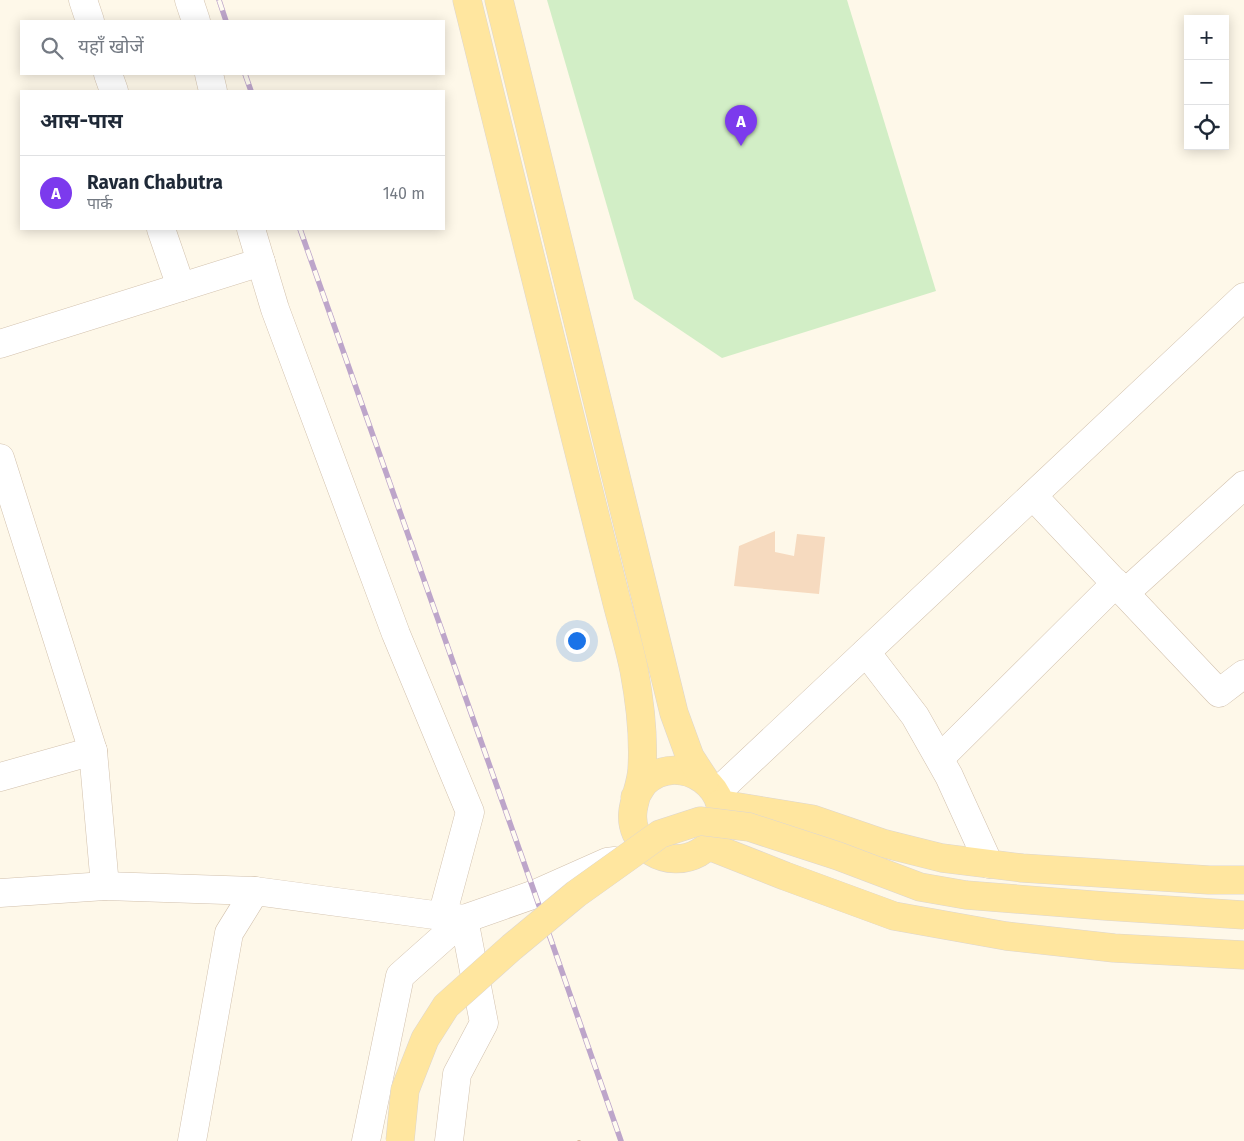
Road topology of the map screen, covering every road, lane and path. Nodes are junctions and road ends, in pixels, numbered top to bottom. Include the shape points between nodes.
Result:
1 (83, 0) edge
2 (190, 0) edge
3 (467, 0) edge
4 (499, 0) edge
5 (90, 20) edge
6 (196, 20) edge
7 (108, 75) edge
8 (208, 75) edge
9 (114, 90) edge
10 (213, 90) edge
11 (162, 230) edge
12 (251, 230) edge
13 (261, 262) junction
14 (181, 287) junction
15 (1244, 297) edge
16 (575, 310) junction
17 (545, 317) junction
18 (0, 344) edge
19 (0, 458) edge
20 (1242, 491) edge
21 (1033, 496) junction
22 (1120, 588) junction
23 (866, 652) junction
24 (1244, 674) edge
25 (93, 751) junction
26 (940, 758) junction
27 (0, 777) edge
28 (714, 792) junction
29 (634, 809) junction
30 (709, 846) junction
31 (664, 858) junction
32 (607, 862) junction
33 (989, 864) junction
34 (1244, 880) edge
35 (105, 886) junction
36 (255, 891) junction
37 (0, 893) edge
38 (1244, 915) edge
39 (453, 918) junction
40 (1244, 955) edge
41 (192, 1141) edge
42 (366, 1141) edge
43 (400, 1141) edge
44 (449, 1141) edge

1 - 5 street
2 - 6 street
3 - 17 main road
4 - 16 main road
7 - 9 street
8 - 10 street
11 - 14 street
12 - 13 street
13 - 14 street
13 - 39 street via 275,309 396,634 470,812
14 - 18 street
15 - 21 street
16 - 17 main road
16 - 28 main road via 674,713 690,757
17 - 29 main road via 634,669 642,730 642,772
19 - 25 street
20 - 22 street
21 - 22 street
21 - 23 street
22 - 24 street via 1220,693
22 - 26 street
23 - 26 street via 916,716
23 - 28 street
25 - 27 street
25 - 35 street
26 - 33 street
28 - 29 main road via 691,772 674,770 658,774 644,783
28 - 30 main road via 721,819
28 - 33 main road via 812,819 891,846 942,858
29 - 31 main road via 636,834 652,852
29 - 32 street via 626,840
30 - 31 main road via 695,856
30 - 40 main road via 894,916 1006,936 1114,948
31 - 32 street
32 - 39 street via 535,894
33 - 34 main road
35 - 36 street
35 - 37 street
36 - 39 street
36 - 41 street via 229,933
38 - 43 main road, bridge via 966,895 920,886 749,827 700,821 660,834 576,894 446,1006 425,1039 405,1090
39 - 42 street via 400,976
39 - 44 street via 484,1023 457,1074

